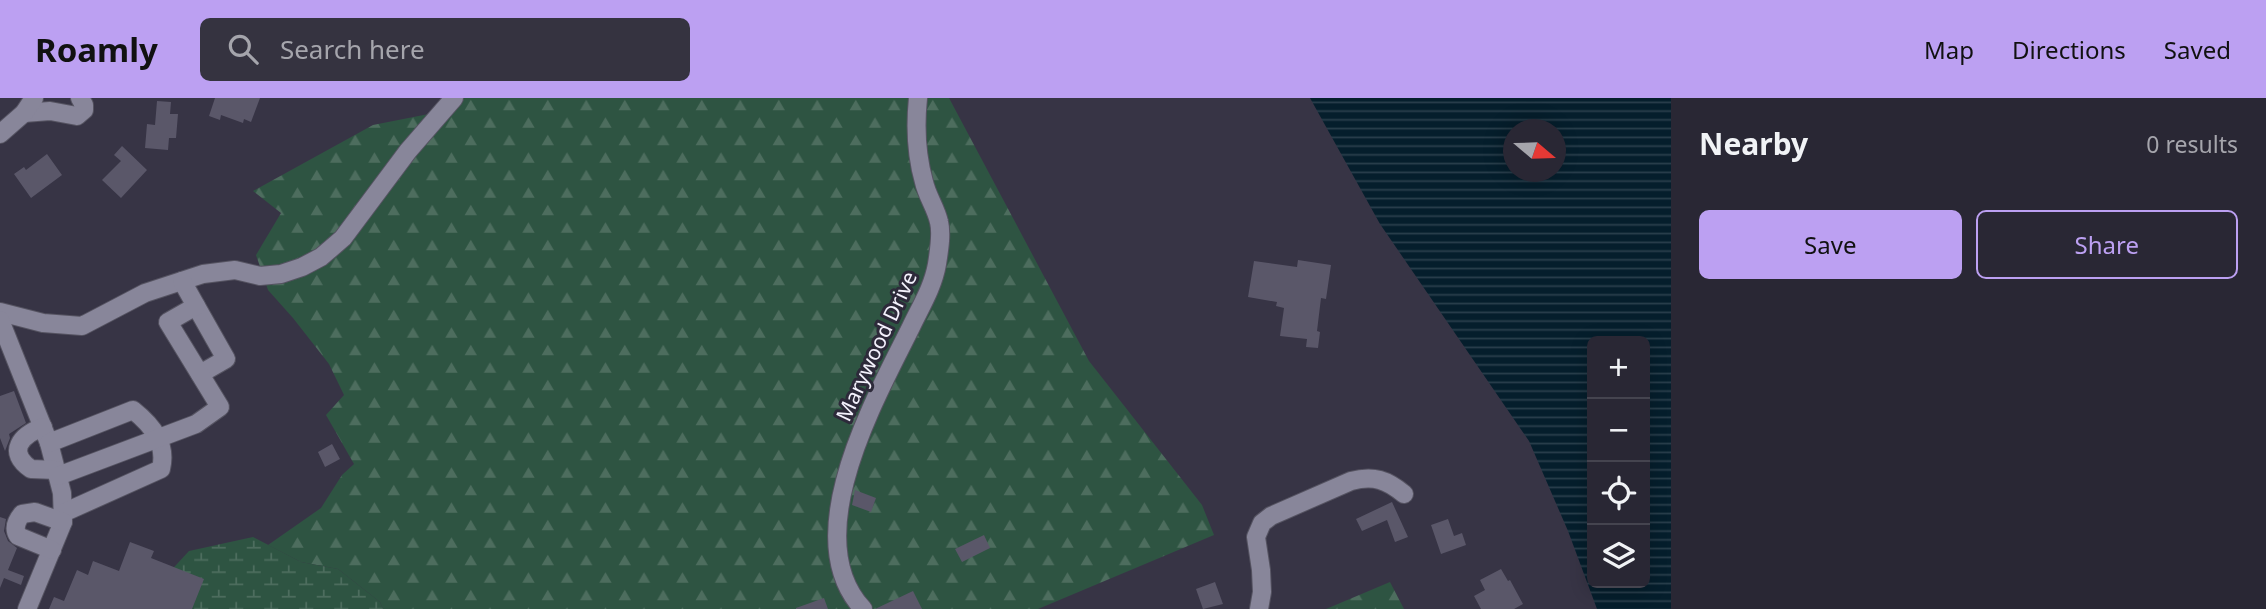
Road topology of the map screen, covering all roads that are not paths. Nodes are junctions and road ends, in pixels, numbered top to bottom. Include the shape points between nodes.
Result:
1 (80, 98) edge
2 (454, 98) edge
3 (918, 98) edge
4 (29, 106) edge
5 (0, 134) edge
6 (182, 281) junction
7 (196, 306) junction
8 (0, 312) edge
9 (0, 320) edge
10 (200, 374) junction
11 (46, 435) junction
12 (158, 437) junction
13 (57, 473) junction
14 (1404, 495) dead end
15 (63, 517) junction
16 (52, 550) junction
17 (27, 609) edge
18 (863, 609) edge
19 (1259, 609) edge

1 - 4 street via 84,110 76,116
2 - 6 street via 343,238 321,257 271,276 225,270
3 - 18 street, Marywood Drive via 919,163 939,222 940,243 931,286 855,448 841,501 840,566
4 - 5 street
6 - 7 street
6 - 8 street via 145,293 82,326 43,323
7 - 10 street via 226,359
7 - 10 street via 168,321
9 - 11 street
10 - 12 street via 220,407 196,424
11 - 12 street via 133,410
11 - 13 street
11 - 13 street via 23,437 19,450 32,469
12 - 13 street
12 - 15 street via 164,455 161,469
13 - 15 street
14 - 19 street via 1384,480 1364,477 1262,523 1256,537 1262,592
15 - 16 street
15 - 16 street via 29,512 16,523 18,536
16 - 17 street

